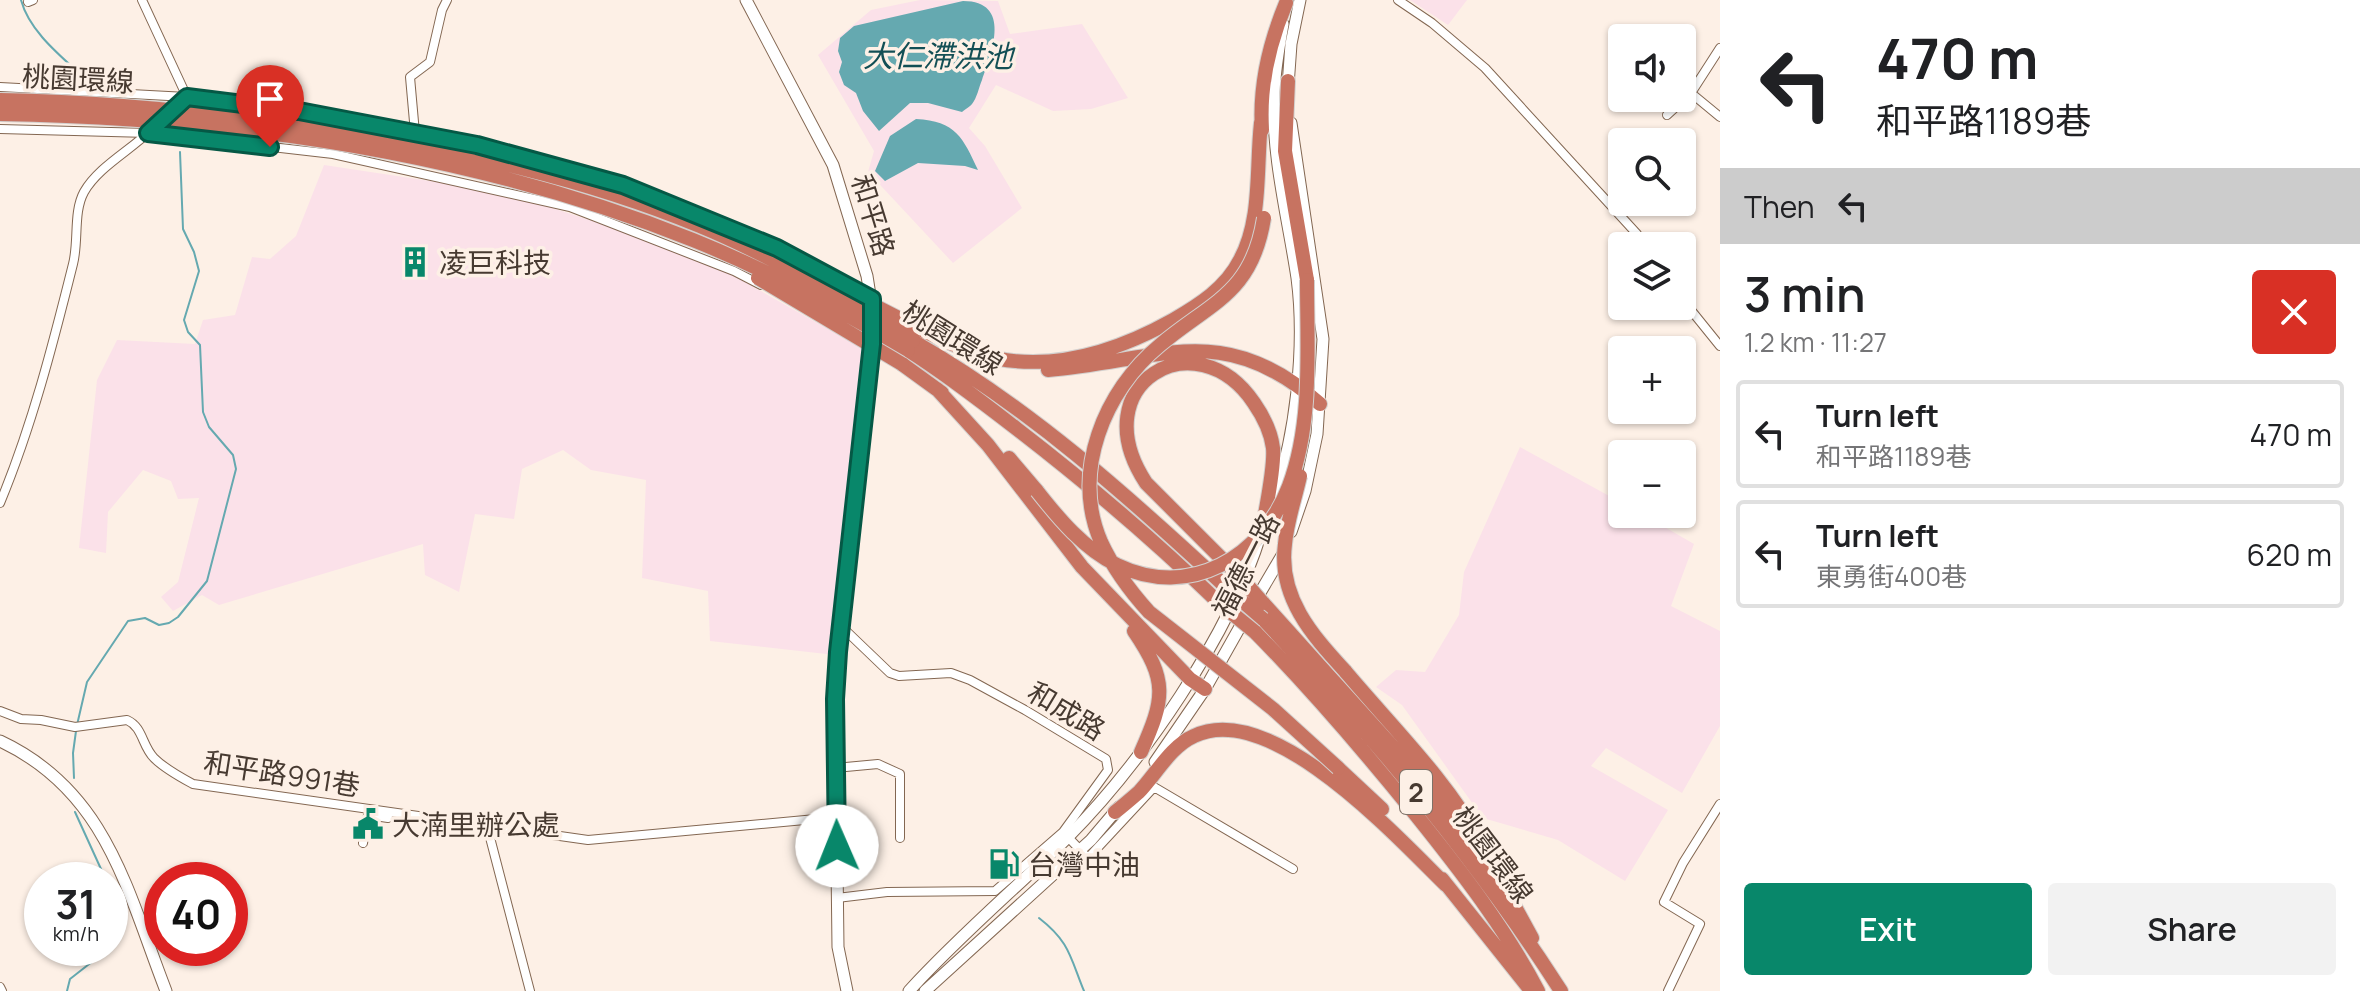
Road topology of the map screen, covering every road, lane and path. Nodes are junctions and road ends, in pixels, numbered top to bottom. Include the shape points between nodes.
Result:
1 (142, 0) edge
2 (447, 0) edge
3 (746, 0) edge
4 (1398, 0) edge
5 (1291, 1) edge
6 (1720, 48) edge
7 (1288, 81) junction
8 (1696, 85) edge
9 (0, 87) edge
10 (187, 97) junction
11 (1696, 97) edge
12 (0, 100) edge
13 (299, 111) junction
14 (1670, 112) edge
15 (0, 114) edge
16 (1667, 115) dead end
17 (1720, 117) edge
18 (1261, 123) junction
19 (0, 129) edge
20 (148, 133) junction
21 (415, 133) junction
22 (299, 150) junction
23 (1635, 232) edge
24 (1307, 280) junction
25 (872, 299) junction
26 (1696, 316) edge
27 (872, 344) junction
28 (911, 346) junction
29 (1720, 346) edge
30 (1298, 362) junction
31 (1322, 371) junction
32 (1297, 383) junction
33 (937, 389) junction
34 (1320, 404) junction
35 (0, 503) edge
36 (1263, 527) junction
37 (1108, 595) junction
38 (841, 626) junction
39 (1259, 626) junction
40 (1190, 679) junction
41 (1205, 689) junction
42 (0, 711) edge
43 (0, 741) edge
44 (1141, 752) junction
45 (835, 768) junction
46 (1720, 804) edge
47 (1115, 812) junction
48 (837, 817) junction
49 (388, 818) dead end
50 (487, 826) junction
51 (1065, 834) junction
52 (900, 838) dead end
53 (363, 843) dead end
54 (1079, 850) junction
55 (1293, 869) dead end
56 (1446, 885) junction
57 (1505, 889) junction
58 (837, 898) junction
59 (936, 962) junction
60 (1557, 985) edge
61 (166, 991) edge
62 (530, 991) edge
63 (847, 991) edge
64 (902, 991) edge
65 (909, 991) edge
66 (925, 991) edge
67 (1532, 991) edge
68 (1538, 991) edge
69 (1668, 991) edge

1 - 10 street
2 - 21 street via 430,62 410,77
3 - 25 main road, 和平路 via 828,152
4 - 23 street via 1508,91
5 - 7 main road, 福德一路
5 - 18 highway via 1272,36
5 - 30 main road, 福德一路 via 1274,95 1276,144 1297,281
6 - 8 street
7 - 24 highway via 1284,133
7 - 31 main road, 福德一路 via 1323,339
9 - 10 street
10 - 13 street
10 - 20 street
11 - 17 street
12 - 28 highway, 桃園環線, bridge via 205,112 413,144 520,167 617,195 864,299
13 - 21 street
13 - 22 street
14 - 16 street
15 - 28 highway, 桃園環線, bridge via 203,127 309,141 515,181 692,240
18 - 28 highway via 1247,246 1231,276 1185,313 1118,347 1043,362
18 - 56 highway, bridge via 1264,218 1252,264 1226,297 1148,355 1121,384 1100,429 1089,475 1094,516 1110,559 1149,612 1273,709 1338,768 1391,818
19 - 20 street
20 - 22 street
20 - 35 street via 85,190 54,341
21 - 25 street via 623,185 777,248
22 - 27 street via 570,207 734,271
24 - 33 highway, bridge via 1306,382 1290,484 1274,519 1250,546 1205,572 1156,577 1095,551 1074,534 978,422
24 - 57 highway, bridge via 1315,362 1308,438 1284,548 1292,601 1466,816
25 - 27 main road, 和平路
26 - 29 street
27 - 38 main road, 和平路
28 - 32 highway via 1006,367 1047,370 1215,351 1264,364
28 - 33 highway
28 - 39 highway, 桃園環線 / 2, bridge via 1087,482 1217,601
28 - 39 highway, 桃園環線 / 2, bridge via 960,367 1091,465 1226,587
30 - 31 main road via 1303,376
30 - 32 main road, 福德一路
31 - 34 main road, 福德一路
32 - 34 highway
32 - 36 main road, 福德一路 via 1276,492
33 - 37 highway
34 - 41 main road, 福德一路 via 1305,491 1284,553
36 - 40 main road, 福德一路 via 1250,569
36 - 57 highway, bridge via 1273,450 1267,427 1247,393 1219,371 1191,364 1174,365 1145,380 1129,407 1126,440 1146,483 1236,572 1428,786
37 - 40 highway
37 - 44 highway via 1137,634 1160,681 1161,699
38 - 45 main road, 和平路
38 - 51 street, 和成路 via 890,673 951,673 970,680 1106,759 1108,770
39 - 60 highway, 桃園環線 / 2 via 1331,693 1412,788
39 - 68 highway, 桃園環線 / 2 via 1442,847
40 - 41 highway
40 - 44 main road, 福德一路
41 - 47 main road, 福德一路
42 - 50 street, 和平路991巷 via 78,727 127,720 134,723 151,756 193,784
43 - 61 main road via 54,775 101,832
44 - 51 main road, 福德一路
45 - 48 main road, 和平路
45 - 52 street via 878,764 900,774
46 - 69 street via 1664,902 1700,924
47 - 54 main road, 福德一路
47 - 56 highway via 1191,737 1220,727 1235,729 1275,744 1321,772 1366,807
48 - 50 street, 和平路991巷 via 588,840
48 - 58 main road, 和平路
49 - 53 street via 368,815
50 - 62 street
51 - 54 street
51 - 58 street, 和成路 via 995,891
51 - 59 main road, 福德一路
54 - 55 street via 1088,858 1154,787
54 - 66 main road, 福德一路
56 - 67 highway
57 - 60 highway
58 - 63 main road, 和平路 via 839,955
59 - 64 main road
59 - 65 main road, 福德一路

